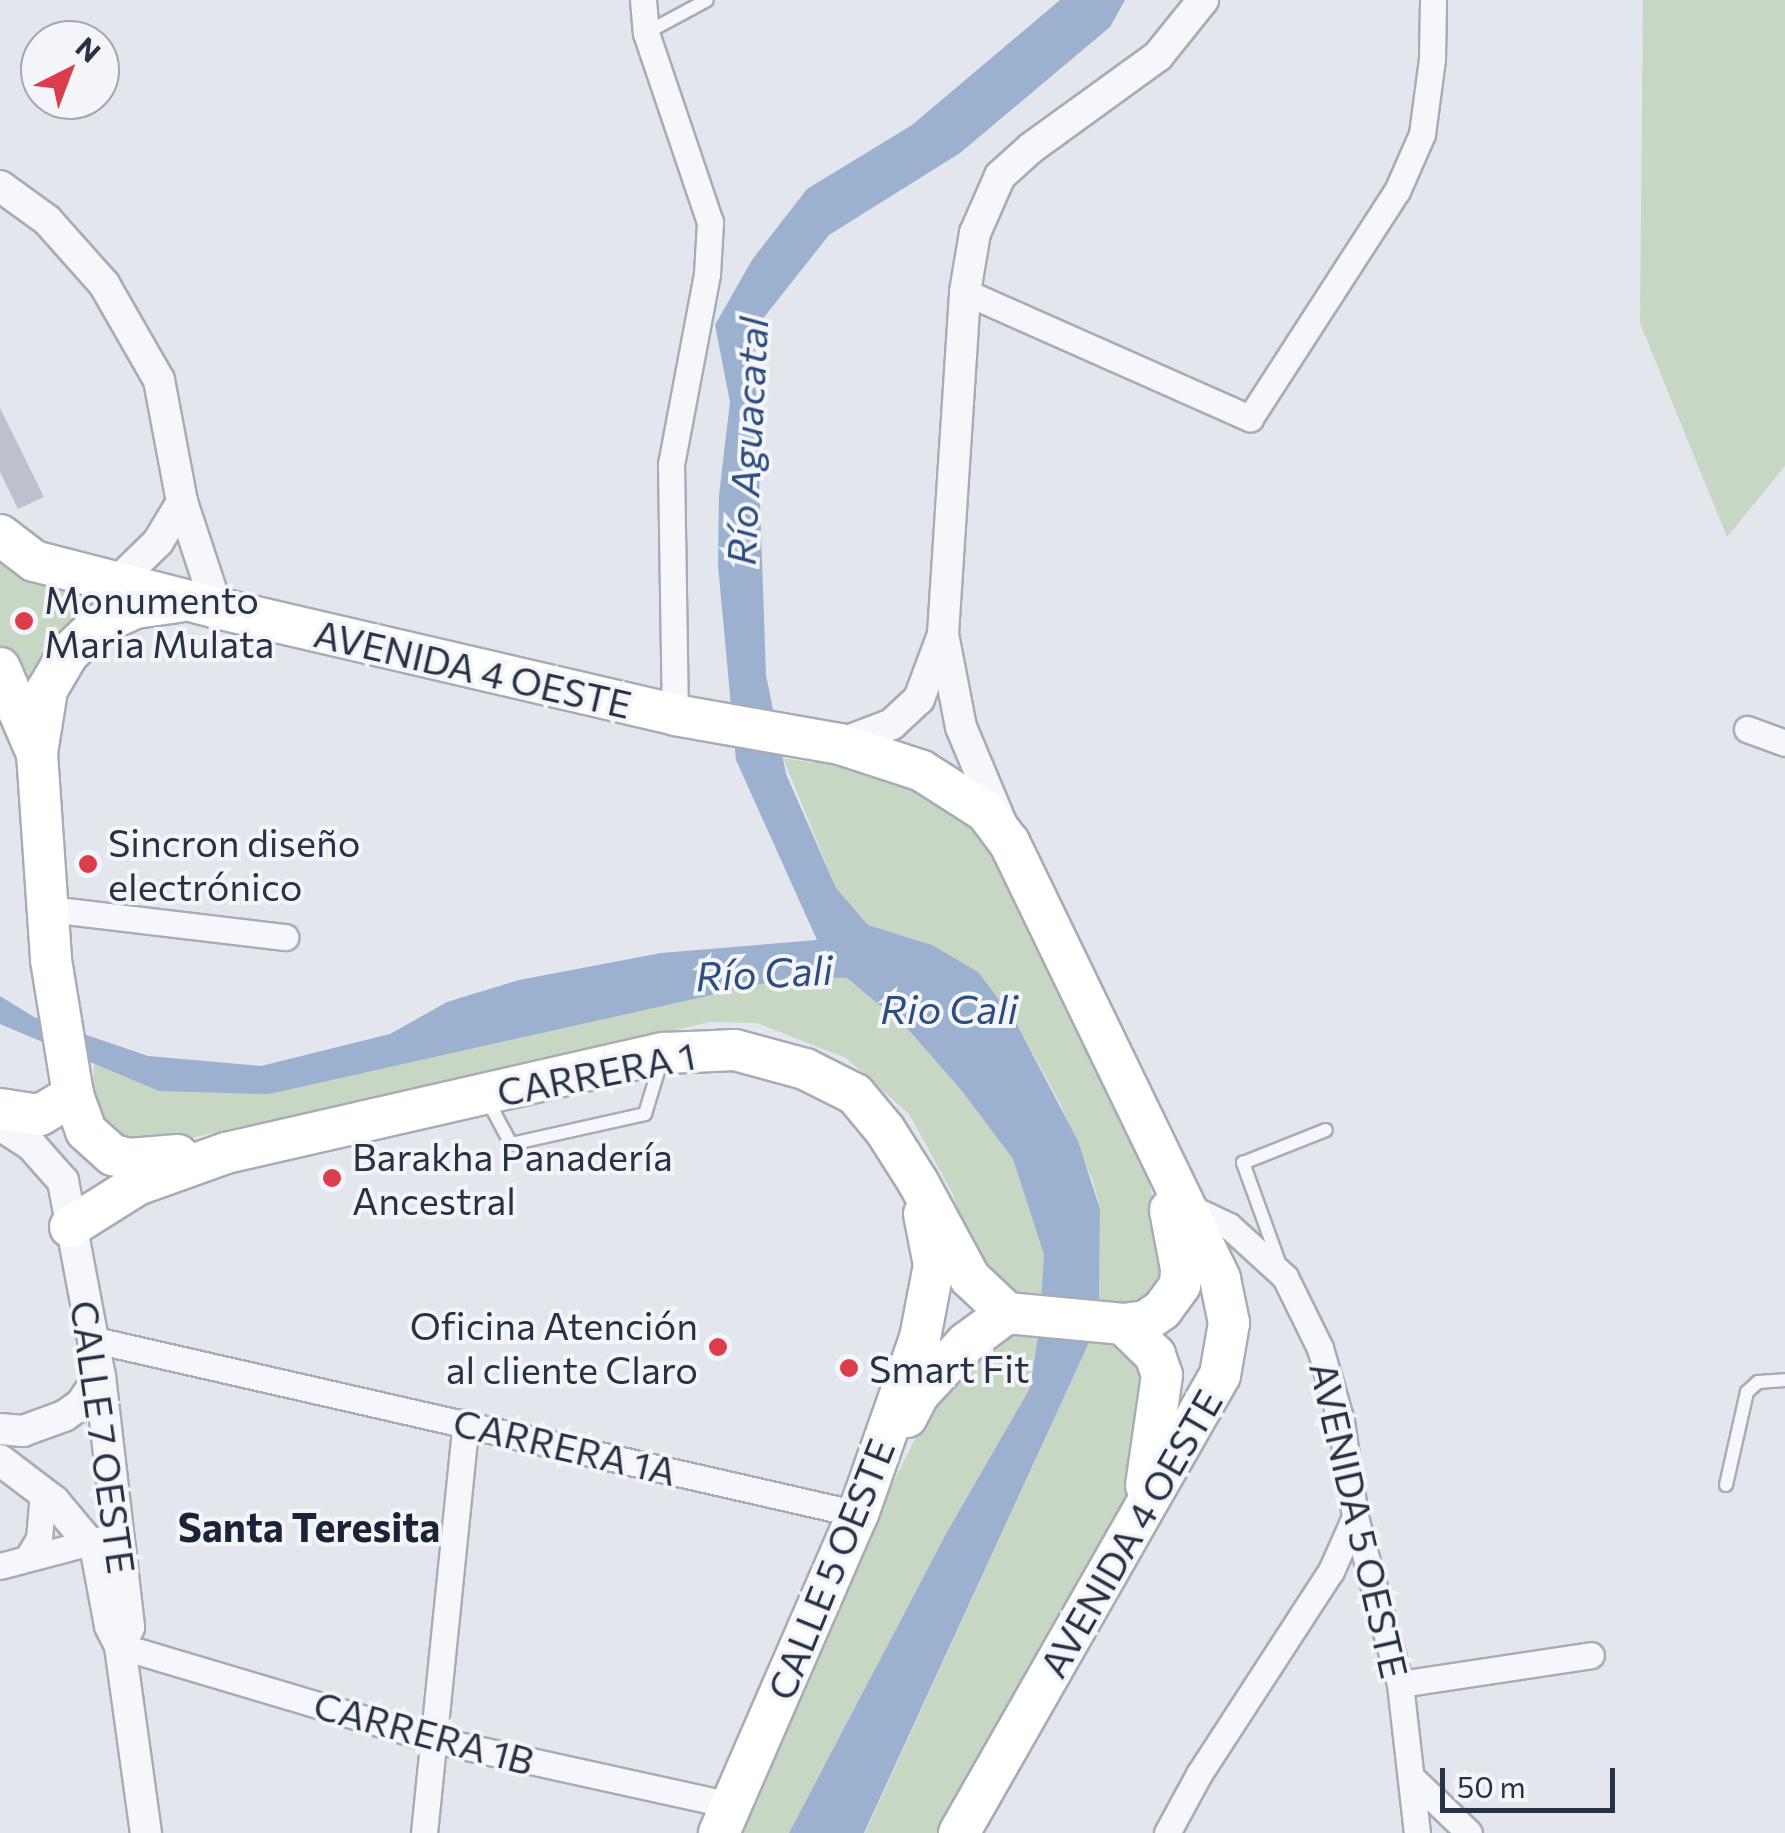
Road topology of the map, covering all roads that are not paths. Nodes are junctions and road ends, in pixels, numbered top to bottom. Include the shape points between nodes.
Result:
1 (643, 0) edge
2 (706, 0) edge
3 (1203, 0) edge
4 (1434, 0) edge
5 (646, 33) junction
6 (0, 186) edge
7 (965, 292) junction
8 (182, 502) junction
9 (0, 535) edge
10 (17, 568) edge
11 (118, 581) junction
12 (217, 608) junction
13 (943, 634) junction
14 (0, 668) edge
15 (0, 712) edge
16 (691, 718) junction
17 (1747, 729) dead end
18 (828, 742) junction
19 (1785, 744) edge
20 (36, 752) junction
21 (1009, 842) junction
22 (49, 909) junction
23 (285, 936) dead end
24 (664, 1053) junction
25 (72, 1088) junction
26 (484, 1094) junction
27 (0, 1110) edge
28 (0, 1126) edge
29 (1326, 1130) dead end
30 (1156, 1148) junction
31 (226, 1153) junction
32 (918, 1182) junction
33 (1185, 1205) junction
34 (70, 1227) junction
35 (1285, 1276) junction
36 (1016, 1313) junction
37 (1116, 1323) junction
38 (95, 1340) junction
39 (100, 1376) junction
40 (1785, 1380) edge
41 (466, 1422) junction
42 (0, 1429) edge
43 (0, 1460) edge
44 (1726, 1485) dead end
45 (43, 1492) junction
46 (1144, 1504) junction
47 (858, 1514) junction
48 (1355, 1517) junction
49 (105, 1536) junction
50 (28, 1557) junction
51 (0, 1566) edge
52 (120, 1646) junction
53 (1592, 1655) dead end
54 (1400, 1684) junction
55 (435, 1740) junction
56 (1414, 1780) junction
57 (725, 1819) edge
58 (146, 1833) edge
59 (424, 1833) edge
60 (959, 1833) edge
61 (1167, 1833) edge
62 (1417, 1833) edge
63 (1469, 1833) edge

1 - 5 street
2 - 5 lane
3 - 7 street, AVENIDA 4 OESTE via 1158,56 1000,176 974,233
4 - 7 street via 1422,134 1397,191 1250,418
5 - 16 street via 710,222 707,274 671,464
6 - 8 street via 47,220 114,300 159,380
7 - 13 street, AVENIDA 4 OESTE
8 - 11 street via 142,562
8 - 12 street
9 - 10 main road, AVENIDA 4 OESTE
10 - 11 main road, AVENIDA 4 OESTE
11 - 12 main road, AVENIDA 4 OESTE
12 - 16 main road, AVENIDA 4 OESTE
12 - 20 main road via 176,601 135,608 98,626 68,654 47,690
13 - 18 street, AVENIDA 4 OESTE via 919,698 892,724
13 - 21 street, AVENIDA 4 OESTE via 961,726
14 - 20 main road
15 - 20 street
16 - 18 main road, AVENIDA 4 OESTE
17 - 19 street
18 - 21 main road, AVENIDA 4 OESTE via 922,771 986,812
20 - 22 main road
21 - 30 main road, AVENIDA 4 OESTE
22 - 23 street
22 - 25 main road
24 - 26 main road, CARRERA 1
24 - 26 lane via 645,1114 511,1144
24 - 32 main road, CARRERA 1 via 735,1050 855,1094
25 - 27 main road via 40,1115
25 - 31 main road via 86,1131 113,1155
26 - 31 main road, CARRERA 1
28 - 34 street via 52,1163 63,1180
29 - 35 lane via 1243,1162
30 - 33 main road, AVENIDA 4 OESTE
30 - 37 main road via 1180,1252 1180,1285 1146,1321
31 - 34 main road via 136,1185
32 - 36 main road, CARRERA 1 via 970,1278
32 - 47 main road, CALLE 5 OESTE via 934,1265 920,1338
33 - 35 street, AVENIDA 5 OESTE via 1229,1226
33 - 46 main road, AVENIDA 4 OESTE via 1220,1279 1229,1323 1220,1375
34 - 38 street, CALLE 7 OESTE
35 - 48 street, AVENIDA 5 OESTE via 1320,1348 1341,1421
36 - 37 main road
36 - 47 main road via 966,1343 918,1395
37 - 46 main road via 1155,1356 1162,1375
38 - 39 street, CALLE 7 OESTE
38 - 41 street, CARRERA 1A
39 - 42 street via 82,1404 64,1416 24,1431
39 - 49 street, CALLE 7 OESTE
40 - 44 lane via 1758,1382 1747,1392
41 - 47 street, CARRERA 1A
41 - 55 street
43 - 45 street
45 - 49 street
45 - 50 street via 39,1539
46 - 60 main road, AVENIDA 4 OESTE
47 - 57 main road, CALLE 5 OESTE
48 - 54 street, AVENIDA 5 OESTE
48 - 61 street via 1331,1571
49 - 50 street
49 - 52 street, CALLE 7 OESTE via 110,1626
50 - 51 street
52 - 55 street, CARRERA 1B
52 - 58 street, CALLE 7 OESTE
53 - 54 street
54 - 56 street, AVENIDA 5 OESTE
55 - 57 street, CARRERA 1B
55 - 59 street
56 - 62 street, AVENIDA 5 OESTE
56 - 63 street

